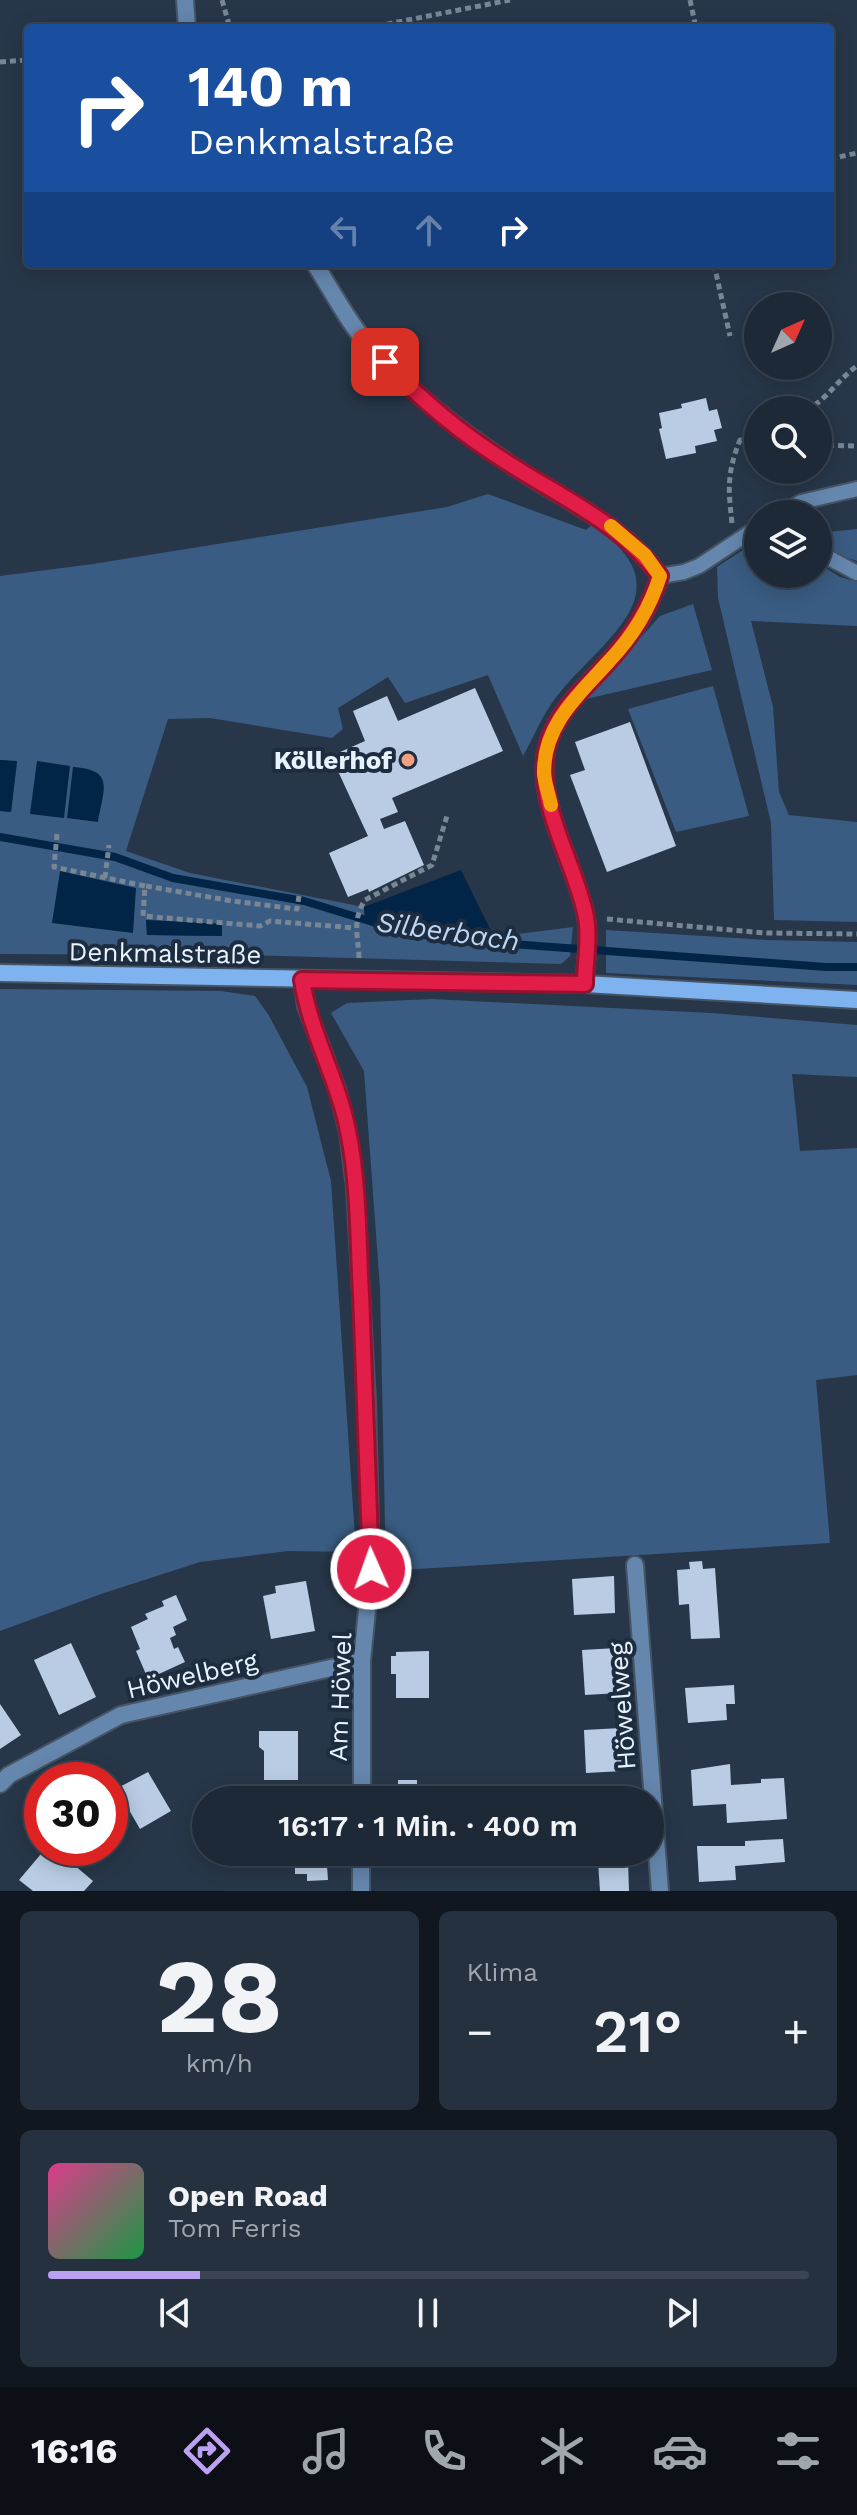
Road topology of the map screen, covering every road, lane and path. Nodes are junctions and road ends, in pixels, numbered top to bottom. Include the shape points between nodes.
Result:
1 (185, 0) edge
2 (222, 0) edge
3 (510, 0) edge
4 (690, 0) edge
5 (187, 24) edge
6 (229, 24) edge
7 (387, 24) edge
8 (695, 24) edge
9 (24, 60) edge
10 (0, 62) edge
11 (857, 153) edge
12 (834, 158) edge
13 (318, 268) edge
14 (715, 268) edge
15 (730, 336) dead end
16 (857, 366) edge
17 (825, 396) edge
18 (744, 440) edge
19 (832, 445) edge
20 (857, 446) edge
21 (857, 489) edge
22 (825, 500) edge
23 (744, 535) edge
24 (734, 541) junction
25 (832, 560) edge
26 (857, 573) edge
27 (660, 576) junction
28 (447, 816) dead end
29 (57, 834) dead end
30 (109, 845) dead end
31 (105, 878) junction
32 (145, 886) junction
33 (299, 896) dead end
34 (281, 907) junction
35 (279, 921) junction
36 (355, 926) junction
37 (586, 926) junction
38 (857, 934) edge
39 (359, 957) dead end
40 (0, 973) edge
41 (302, 980) junction
42 (585, 984) junction
43 (857, 1000) edge
44 (635, 1565) dead end
45 (362, 1661) junction
46 (0, 1784) edge
47 (362, 1786) edge
48 (361, 1866) edge
49 (361, 1891) edge
50 (660, 1891) edge

1 - 5 street
2 - 6 path
3 - 7 path
4 - 8 path
9 - 10 path
11 - 12 path
13 - 27 street via 367,343 438,413 624,535
14 - 15 path
16 - 17 path
18 - 24 path via 727,482
19 - 20 path
21 - 22 lane
23 - 24 lane
24 - 27 lane via 699,566
25 - 26 lane
27 - 37 street via 633,631 558,719 547,747 544,775
28 - 36 path via 432,865 365,900
29 - 31 path via 54,867
30 - 31 path
31 - 32 path
32 - 34 path
32 - 35 path via 143,916 260,926
33 - 34 path via 297,909
34 - 35 path
35 - 36 path
36 - 39 path
37 - 38 path
37 - 42 street
40 - 41 main road, Denkmalstraße
41 - 42 main road, Denkmalstraße
41 - 45 street, Am Höwel via 306,1006 338,1092 355,1187 371,1569
42 - 43 main road, Denkmalstraße
44 - 50 street, Höwelweg
45 - 46 street, Höwelberg via 121,1715
45 - 47 street, Am Höwel
48 - 49 street

